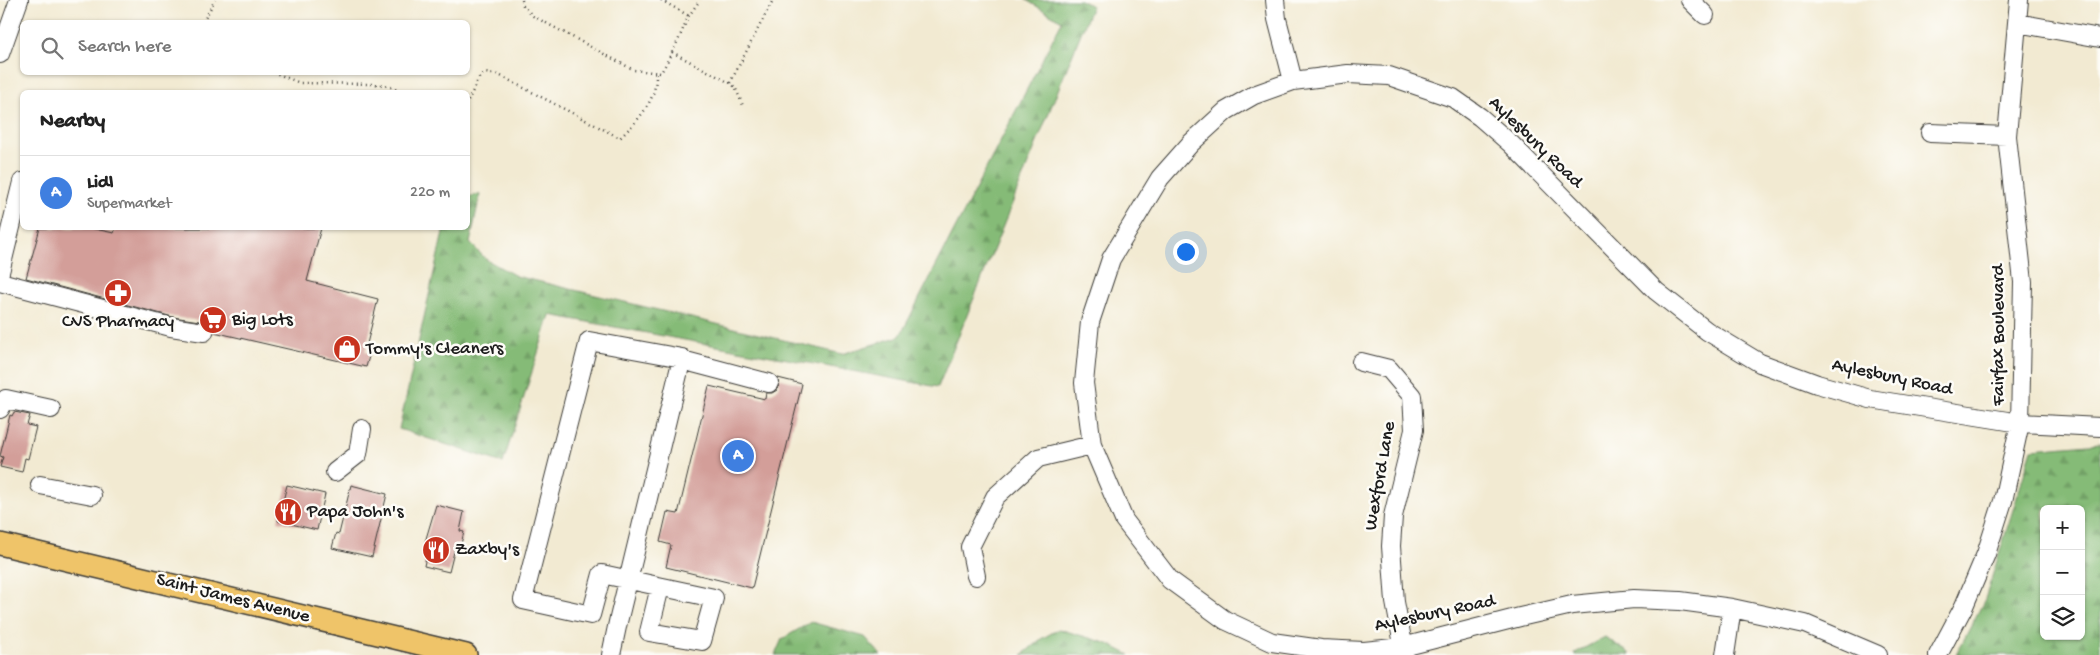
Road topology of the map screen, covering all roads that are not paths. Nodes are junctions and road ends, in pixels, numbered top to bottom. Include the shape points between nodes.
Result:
1 (19, 0) edge
2 (1275, 0) edge
3 (1690, 0) edge
4 (2020, 0) edge
5 (1705, 15) dead end
6 (2016, 23) junction
7 (2100, 38) edge
8 (0, 54) edge
9 (1293, 80) junction
10 (1930, 134) dead end
11 (2007, 136) junction
12 (20, 190) edge
13 (0, 272) edge
14 (0, 282) edge
15 (204, 332) dead end
16 (682, 360) junction
17 (1361, 362) dead end
18 (769, 383) dead end
19 (0, 409) edge
20 (51, 409) dead end
21 (2020, 423) junction
22 (2100, 427) edge
23 (362, 429) dead end
24 (1092, 445) junction
25 (335, 472) dead end
26 (40, 485) dead end
27 (92, 495) dead end
28 (0, 544) edge
29 (976, 576) dead end
30 (628, 579) junction
31 (660, 587) dead end
32 (1732, 608) junction
33 (1404, 651) edge
34 (466, 655) edge
35 (611, 655) edge
36 (1725, 655) edge
37 (1878, 655) edge
38 (1938, 655) edge

1 - 8 street
2 - 9 street
3 - 5 street
4 - 6 street, Fairfax Boulevard
6 - 7 street
6 - 11 street, Fairfax Boulevard
9 - 21 street, Aylesbury Road via 1348,74 1389,76 1453,98 1511,144 1656,291 1706,331 1760,363 1870,399
9 - 24 street, Aylesbury Road via 1254,95 1226,111 1191,143 1160,178 1111,259 1090,322 1084,383
10 - 11 street
11 - 21 street, Fairfax Boulevard via 2023,282
12 - 13 street
14 - 15 street via 171,327
16 - 18 street
16 - 30 street
16 - 30 street via 589,341 523,600 591,615 602,574
17 - 33 street, Wexford Lane via 1388,369 1412,396 1414,430 1393,516 1391,546 1395,602
19 - 20 street via 6,398
21 - 22 street, Aylesbury Road
21 - 38 street, Fairfax Boulevard via 2003,501 1986,554
23 - 25 street via 358,454
24 - 29 street via 1038,458 995,497 970,547
24 - 33 street, Aylesbury Road via 1124,520 1170,580 1225,620 1272,642 1321,649
26 - 27 street
28 - 34 main road, Saint James Avenue
30 - 31 street
30 - 35 street
32 - 33 street, Aylesbury Road via 1634,599 1572,605
32 - 36 street
32 - 37 street, Aylesbury Road via 1805,624

